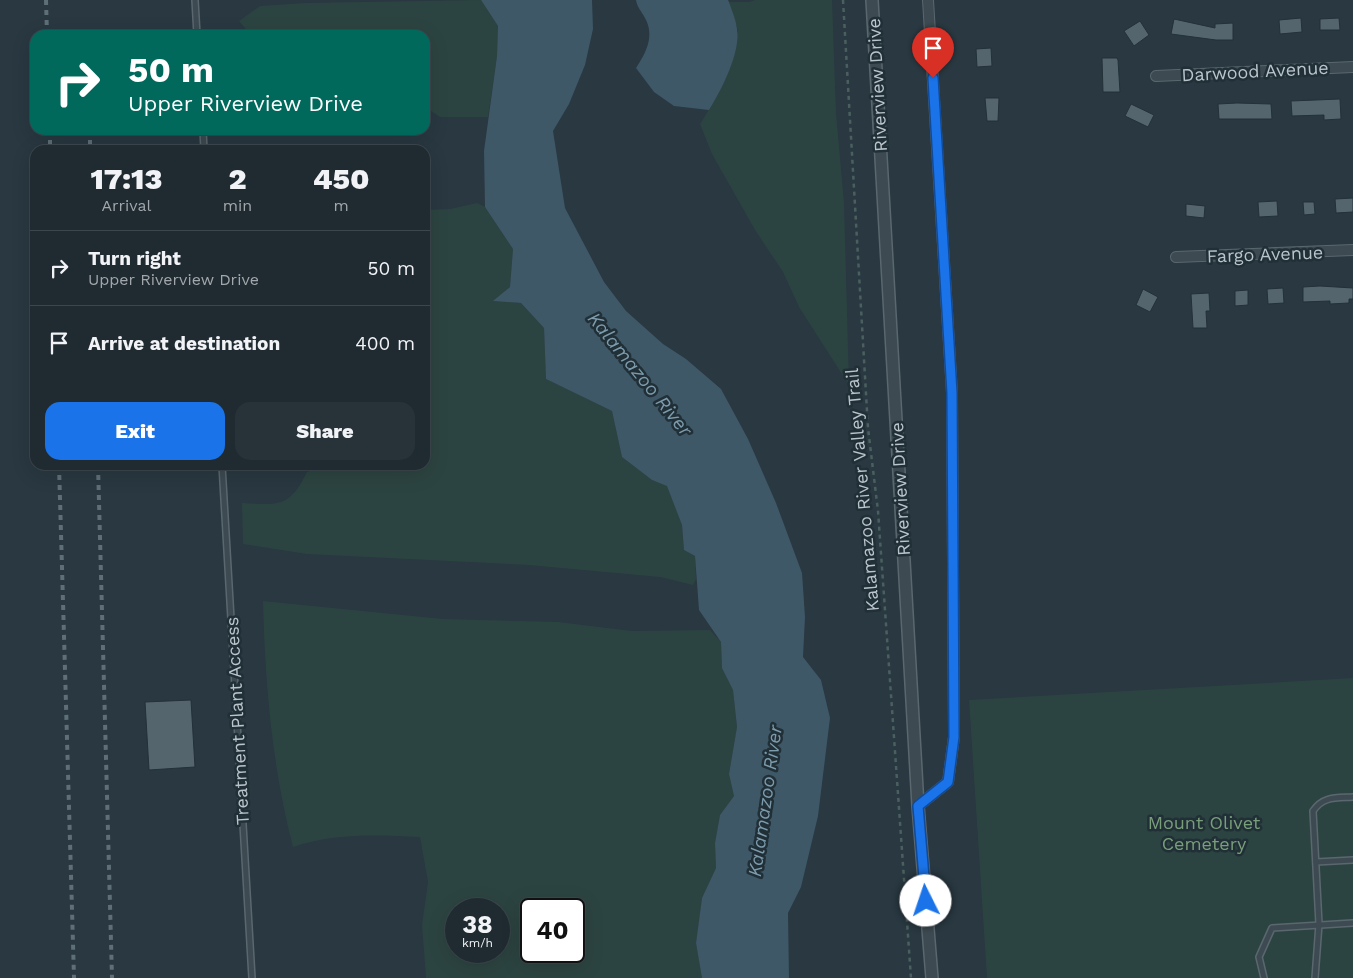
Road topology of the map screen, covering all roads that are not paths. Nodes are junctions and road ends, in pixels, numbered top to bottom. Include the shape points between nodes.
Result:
1 (195, 0) edge
2 (872, 0) edge
3 (928, 0) edge
4 (197, 30) edge
5 (1353, 67) edge
6 (1156, 76) dead end
7 (1353, 250) edge
8 (1176, 257) dead end
9 (222, 470) edge
10 (1353, 797) edge
11 (918, 806) junction
12 (1353, 860) edge
13 (1316, 862) junction
14 (1353, 923) edge
15 (1319, 924) junction
16 (252, 978) edge
17 (932, 978) edge
18 (1264, 978) edge
19 (1315, 978) edge

1 - 4 lane
2 - 11 street, Riverview Drive
3 - 11 street via 952,393 954,737 948,782
5 - 6 street, Darwood Avenue
7 - 8 street, Fargo Avenue
9 - 16 lane, Treatment Plant Access
10 - 13 lane via 1329,798 1313,811
11 - 17 street, Riverview Drive
12 - 13 lane
13 - 15 lane
14 - 15 lane
15 - 18 lane via 1272,928 1259,957
15 - 19 lane

